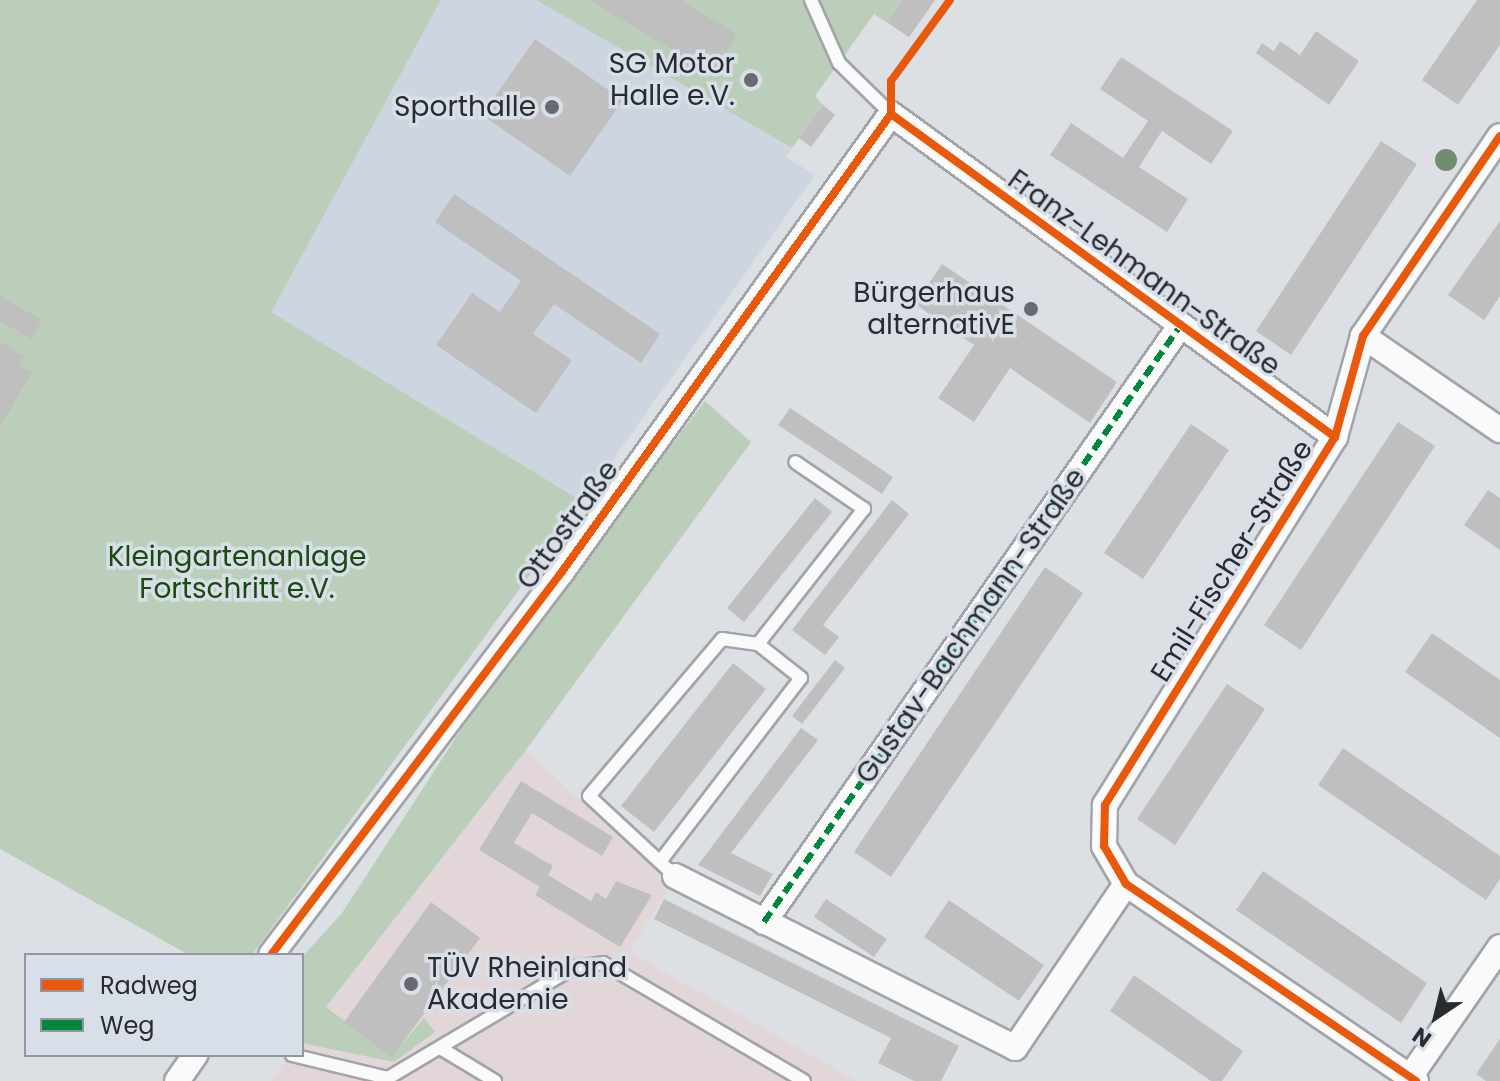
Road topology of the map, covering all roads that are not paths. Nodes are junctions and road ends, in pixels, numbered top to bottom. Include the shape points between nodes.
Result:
1 (811, 0) edge
2 (891, 114) junction
3 (1500, 136) edge
4 (1178, 329) junction
5 (1363, 336) junction
6 (1500, 430) edge
7 (1335, 437) junction
8 (795, 462) dead end
9 (758, 644) junction
10 (668, 868) junction
11 (1126, 884) junction
12 (764, 922) junction
13 (1500, 947) edge
14 (273, 953) edge
15 (442, 1049) junction
16 (194, 1057) edge
17 (300, 1057) edge
18 (781, 1076) edge
19 (1413, 1079) edge
20 (177, 1081) edge
21 (495, 1081) edge
22 (804, 1081) edge

1 - 2 lane via 839,63
2 - 4 street, Franz-Lehmann-Straße
2 - 14 street, Ottostraße via 561,573
3 - 5 street, Emil-Fischer-Straße
4 - 7 street, Franz-Lehmann-Straße
4 - 12 street, Gustav-Bachmann-Straße
5 - 6 street
5 - 7 street, Emil-Fischer-Straße
7 - 11 street, Emil-Fischer-Straße via 1105,805 1104,846
8 - 9 lane via 864,509
9 - 10 lane via 801,678
9 - 10 lane via 722,639 589,796
10 - 12 street
11 - 12 street via 1015,1048
11 - 19 street
13 - 19 street
15 - 17 lane via 388,1078
15 - 18 lane via 575,967 603,963
15 - 21 lane
16 - 20 street
18 - 22 lane

